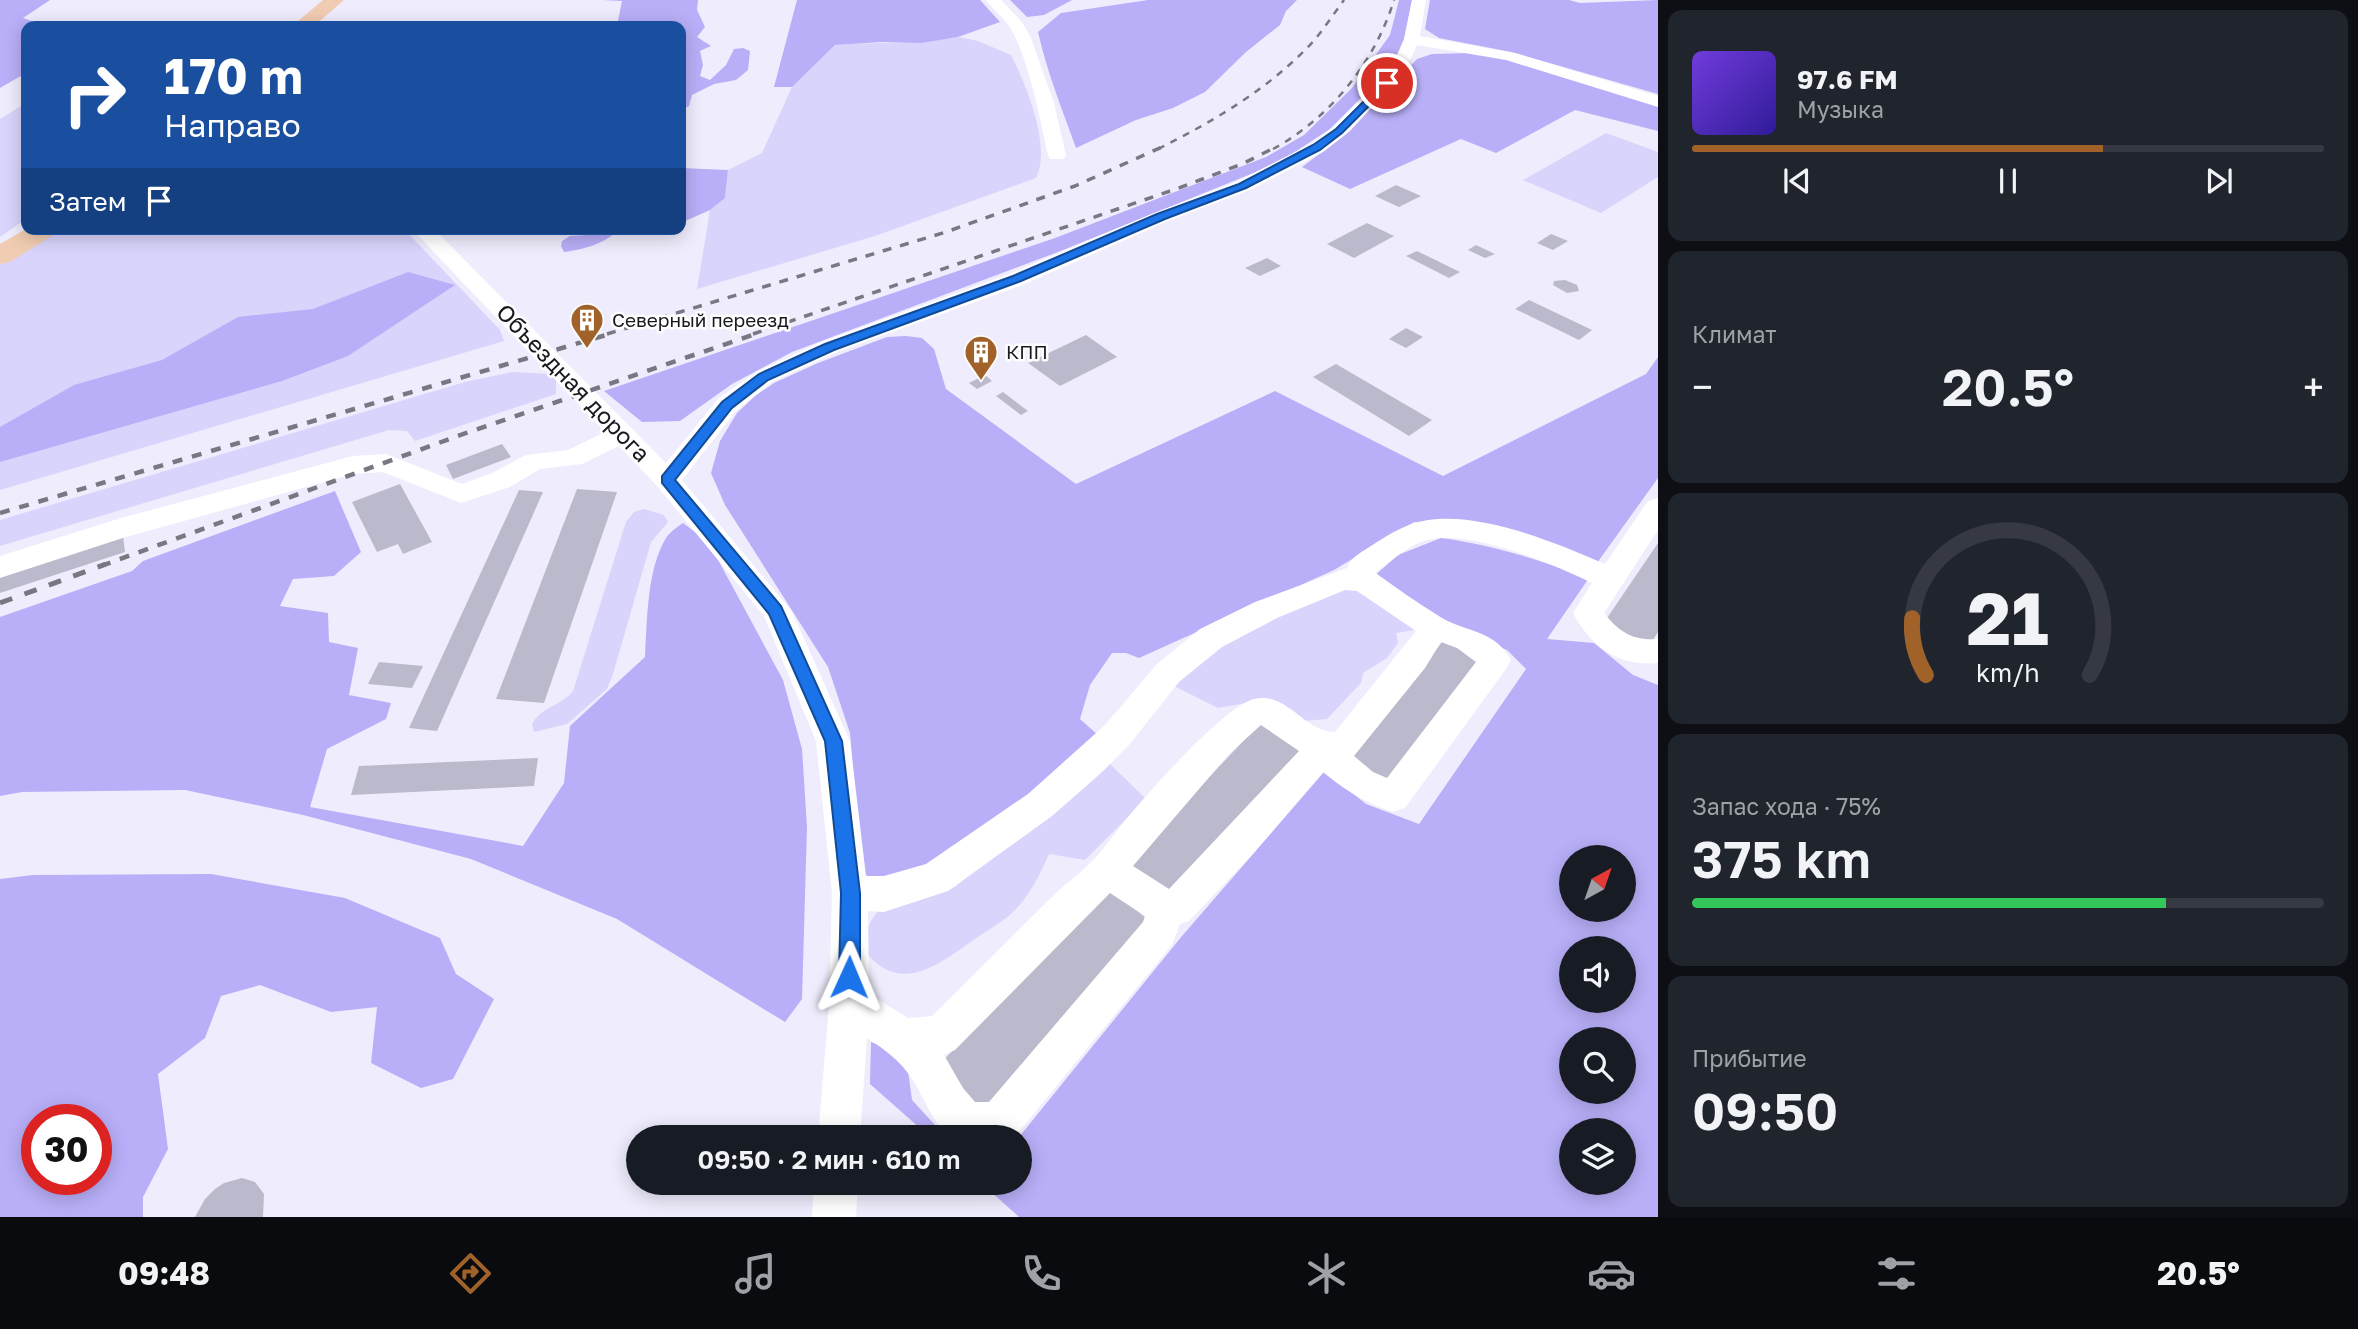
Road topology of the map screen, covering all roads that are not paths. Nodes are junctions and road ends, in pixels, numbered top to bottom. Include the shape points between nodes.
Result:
1 (335, 0) edge
2 (993, 0) edge
3 (1419, 0) edge
4 (308, 21) edge
5 (1412, 39) junction
6 (1658, 102) edge
7 (1057, 155) dead end
8 (34, 235) edge
9 (428, 235) edge
10 (0, 256) edge
11 (622, 434) junction
12 (667, 480) junction
13 (1658, 508) edge
14 (0, 567) edge
15 (1363, 580) junction
16 (1612, 580) junction
17 (1434, 628) junction
18 (1658, 651) edge
19 (1319, 747) junction
20 (1108, 871) junction
21 (850, 893) junction
22 (1166, 908) junction
23 (849, 1005) junction
24 (904, 1038) junction
25 (840, 1125) edge
26 (835, 1195) edge
27 (834, 1217) edge

1 - 4 main road
2 - 7 street via 1017,24 1023,38
3 - 5 street
5 - 6 street via 1509,57
5 - 12 street via 1399,69 1387,83 1317,148 1243,186 764,377 727,405
8 - 10 main road
9 - 11 street, Объездная дорога
11 - 12 street, Объездная дорога
11 - 14 street via 573,458 535,461 501,481 461,494 386,463 353,465 121,528
12 - 21 street, Объездная дорога via 776,610 833,741
13 - 16 street
15 - 16 street via 1361,568 1407,537 1455,528 1493,536
15 - 17 street
15 - 21 street via 1343,579 1211,638 1168,673 1117,735 1040,805 935,879 884,894
16 - 18 street via 1588,614 1608,638 1639,654
17 - 19 street via 1343,746
17 - 19 street via 1468,639 1495,660 1393,797 1361,783
19 - 20 street via 1273,714 1252,713 1163,803
19 - 22 street via 1237,845 1176,908
20 - 22 street
20 - 24 street via 941,1036
21 - 23 street, Объездная дорога
22 - 24 street via 1159,932 1000,1122 981,1126 963,1122 928,1065
23 - 24 street
23 - 25 street, Объездная дорога
26 - 27 street

